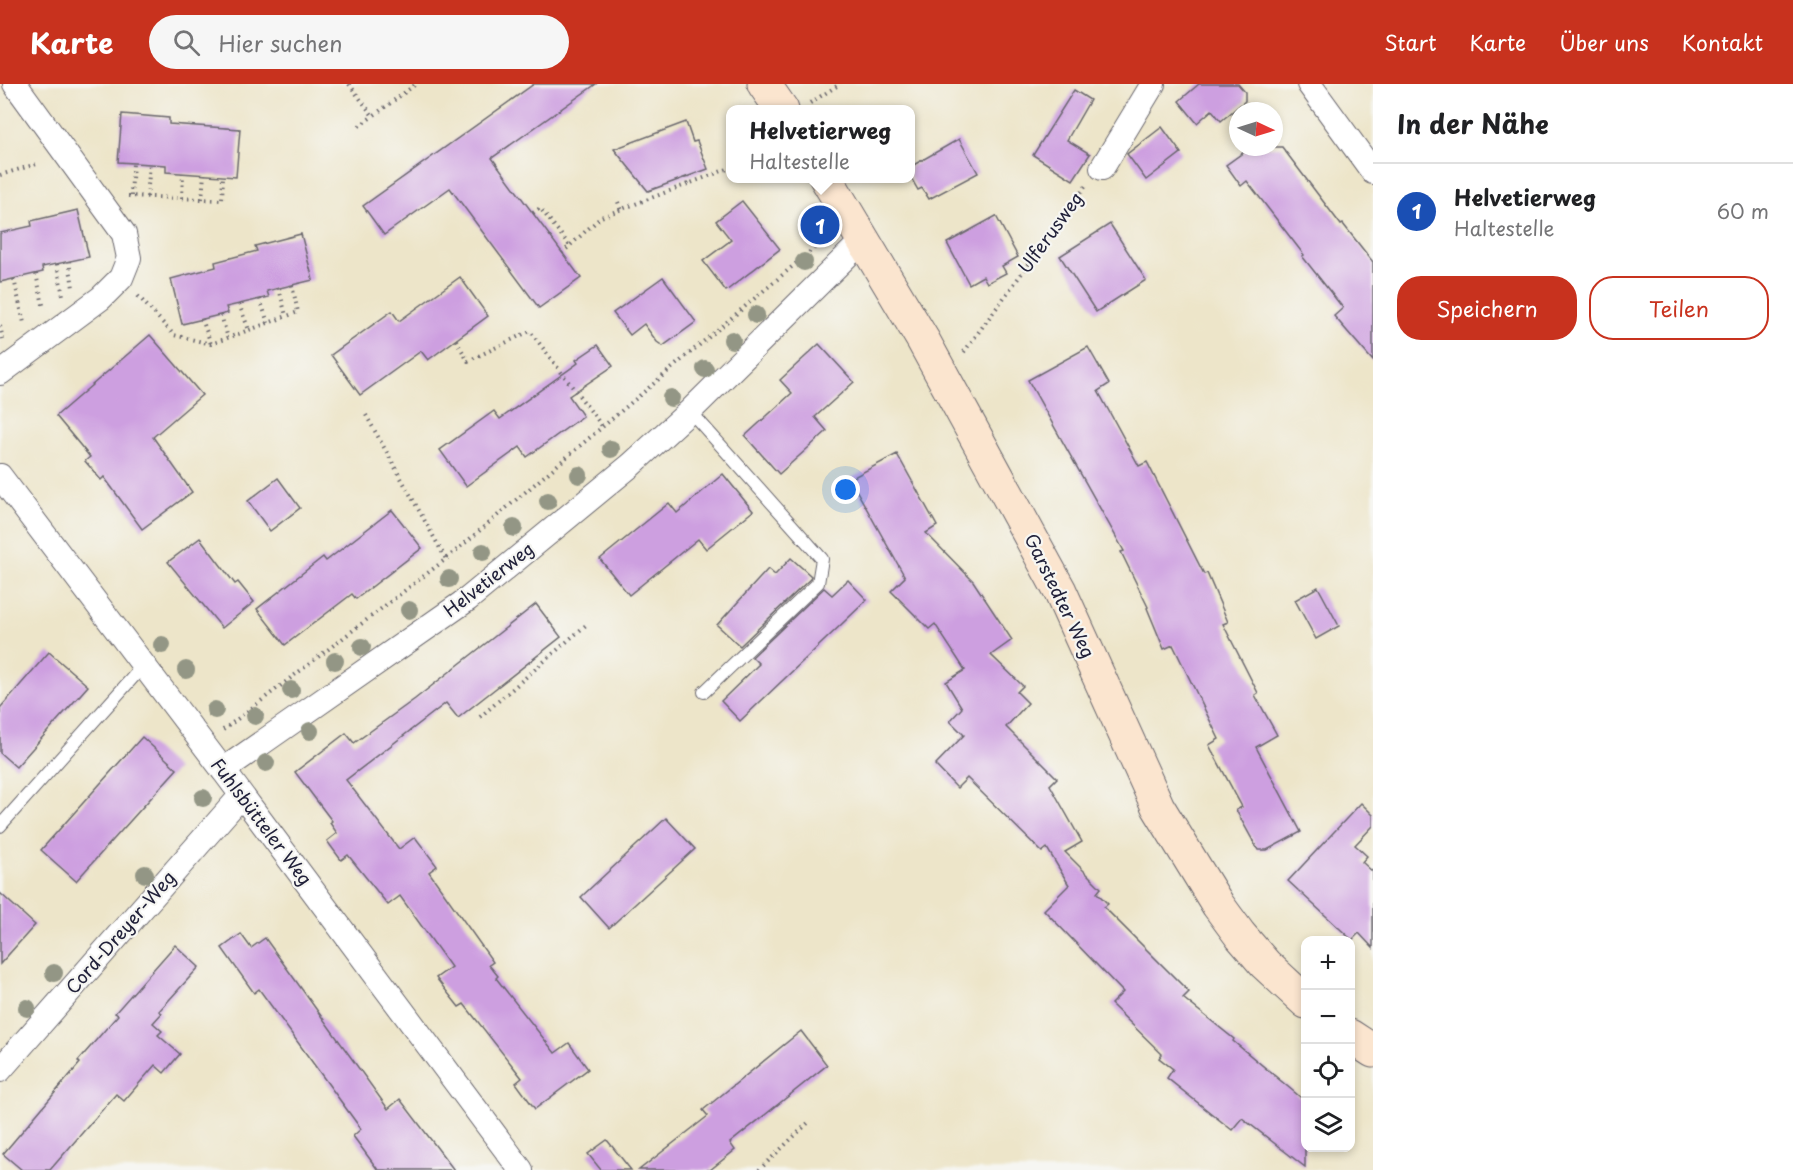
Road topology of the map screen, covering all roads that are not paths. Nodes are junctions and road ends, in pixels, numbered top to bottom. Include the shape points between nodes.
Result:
1 (15, 84) edge
2 (764, 84) edge
3 (1153, 84) edge
4 (1309, 84) edge
5 (779, 105) edge
6 (1102, 168) road end
7 (1373, 172) edge
8 (829, 183) edge
9 (857, 228) junction
10 (0, 373) edge
11 (690, 411) junction
12 (0, 476) edge
13 (143, 666) junction
14 (704, 692) dead end
15 (223, 770) junction
16 (241, 796) junction
17 (0, 826) edge
18 (1301, 998) edge
19 (1355, 1039) edge
20 (1373, 1051) edge
21 (0, 1070) edge
22 (521, 1170) edge

1 - 10 street via 124,234 129,258 121,278 101,298
2 - 5 main road
3 - 6 street
4 - 7 street
8 - 9 main road, Garstedter Weg
9 - 11 street, Helvetierweg
9 - 18 main road, Garstedter Weg via 923,340 1059,591 1158,807 1240,935
11 - 14 lane via 822,559 818,583
11 - 15 street, Helvetierweg via 631,465 468,599
12 - 13 street, Fuhlsbütteler Weg
13 - 15 street, Fuhlsbütteler Weg
13 - 17 lane
15 - 16 street, Fuhlsbütteler Weg
16 - 21 street, Cord-Dreyer-Weg
16 - 22 street, Fuhlsbütteler Weg
19 - 20 main road

